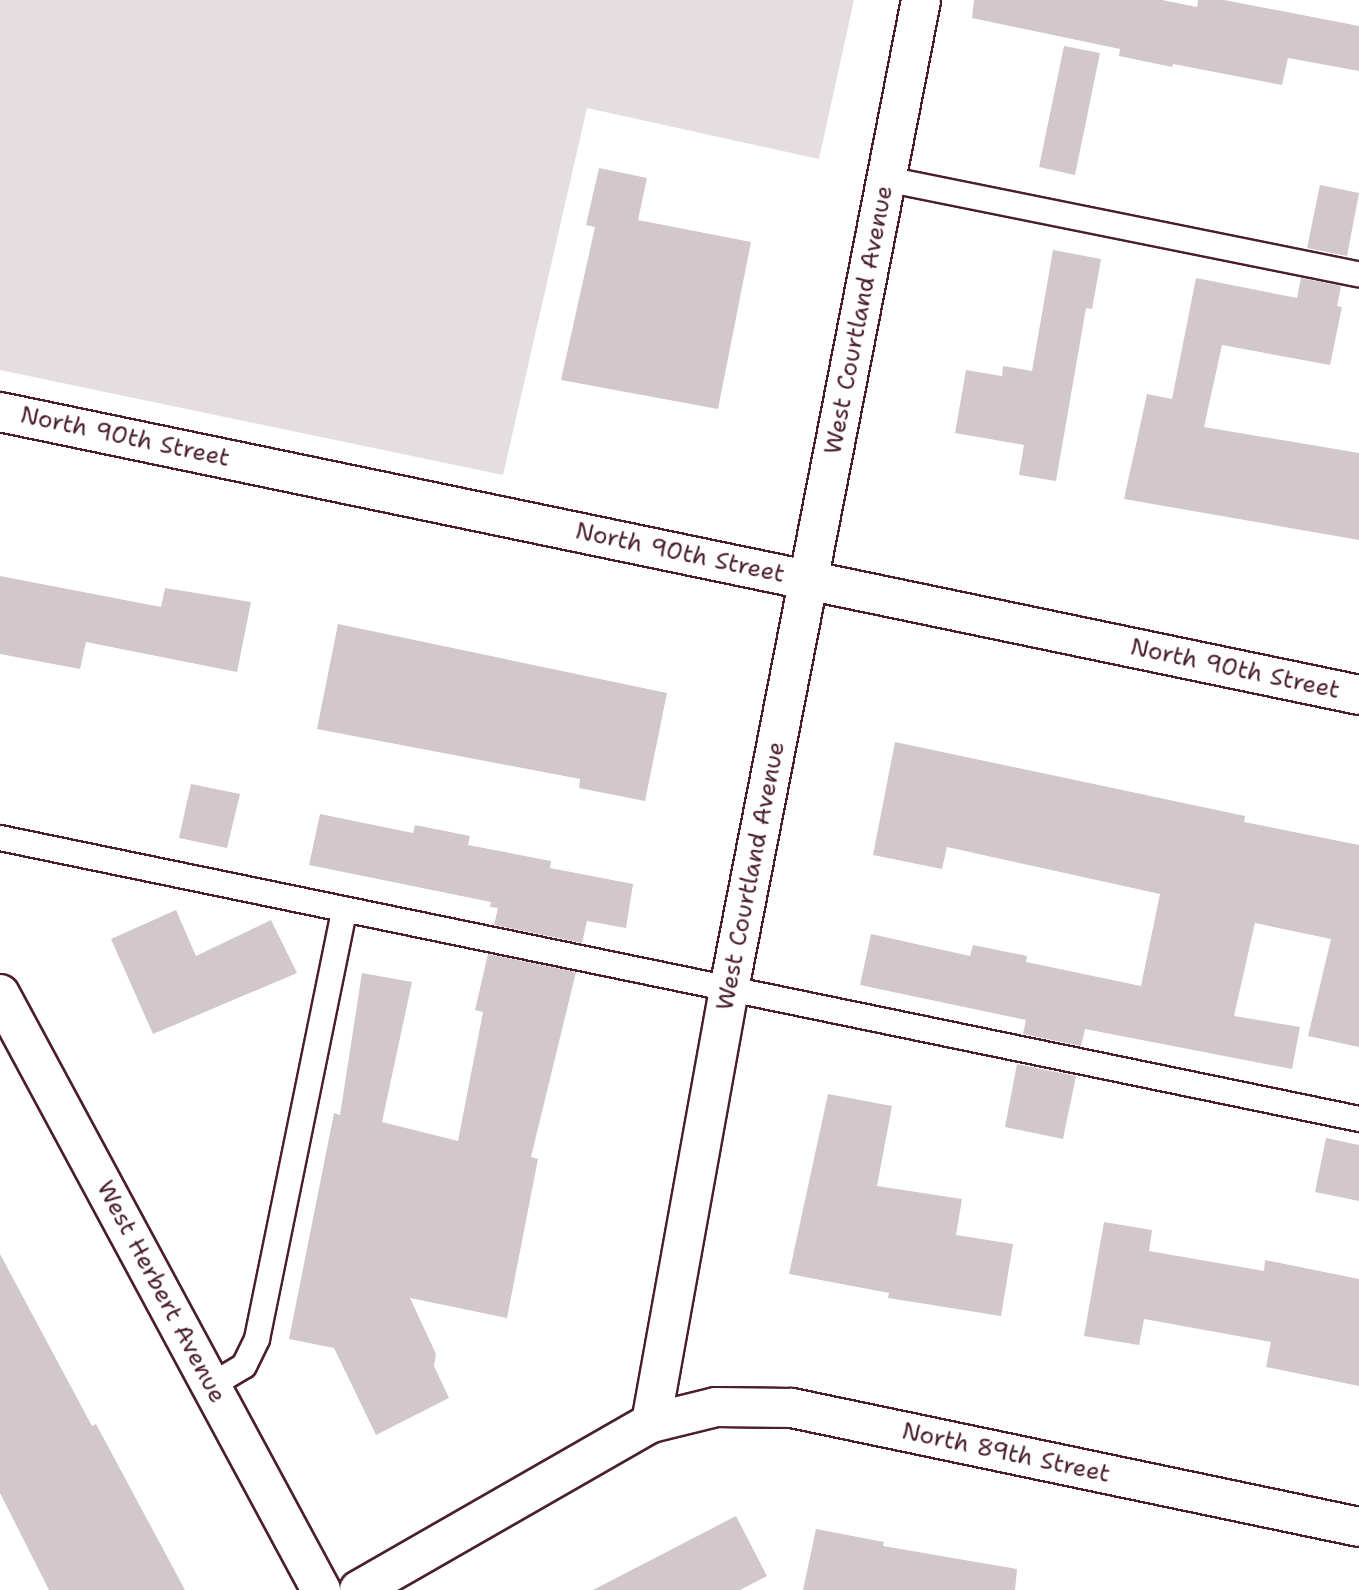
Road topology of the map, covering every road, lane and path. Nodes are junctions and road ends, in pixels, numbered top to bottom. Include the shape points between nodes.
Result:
1 (921, 0) edge
2 (886, 180) junction
3 (1359, 274) edge
4 (0, 412) edge
5 (809, 580) junction
6 (1359, 695) edge
7 (0, 838) edge
8 (344, 910) junction
9 (729, 989) junction
10 (0, 994) edge
11 (1359, 1119) edge
12 (212, 1385) junction
13 (651, 1423) junction
14 (1359, 1527) edge
15 (321, 1590) edge
16 (359, 1590) edge

1 - 2 street, West Courtland Avenue
2 - 3 lane
2 - 5 street, West Courtland Avenue
4 - 5 street, North 90th Street
5 - 6 street, North 90th Street
5 - 9 street, West Courtland Avenue
7 - 8 lane
8 - 9 lane
8 - 12 lane via 257,1339 244,1366
9 - 11 lane
9 - 13 street, West Courtland Avenue
10 - 12 street, West Herbert Avenue
12 - 15 street, West Herbert Avenue
13 - 14 street, North 89th Street via 716,1407 792,1408
13 - 16 street

